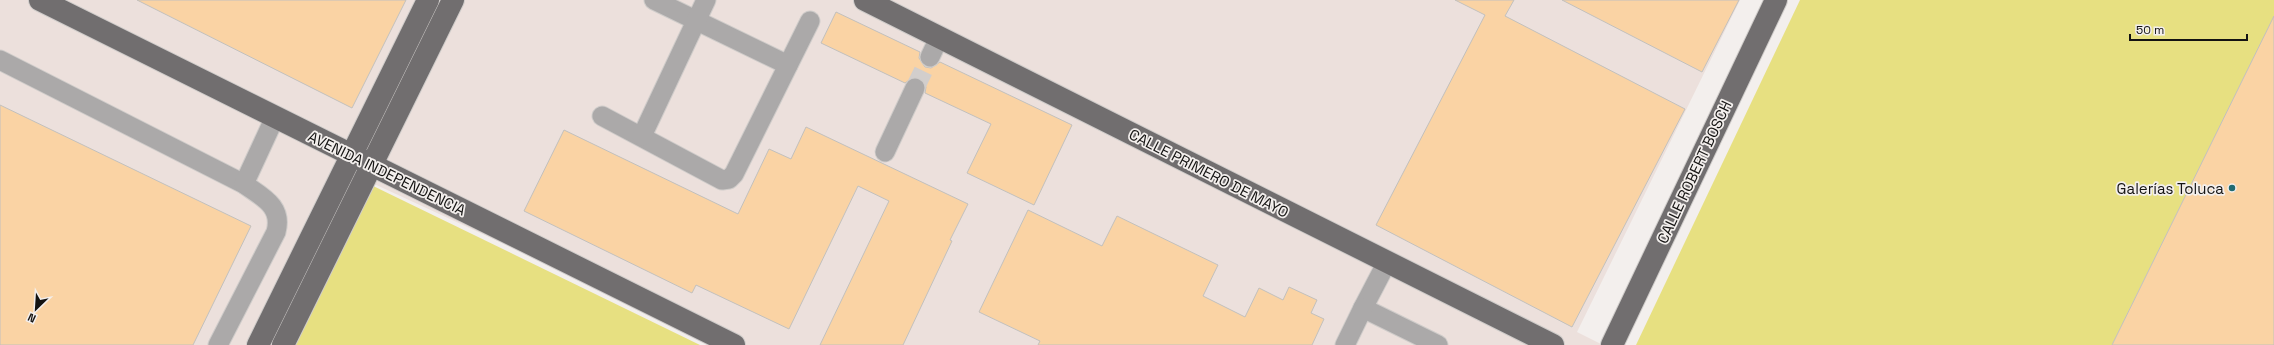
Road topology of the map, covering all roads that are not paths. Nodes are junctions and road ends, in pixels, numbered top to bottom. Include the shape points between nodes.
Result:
1 (40, 0) edge
2 (428, 0) edge
3 (453, 0) edge
4 (654, 0) edge
5 (706, 0) edge
6 (1776, 0) edge
7 (871, 1) edge
8 (696, 21) junction
9 (810, 21) dead end
10 (0, 60) edge
11 (788, 65) junction
12 (915, 88) tunnel mouth
13 (602, 116) dead end
14 (275, 117) junction
15 (642, 136) junction
16 (885, 152) dead end
17 (352, 155) junction
18 (373, 165) junction
19 (244, 184) junction
20 (1386, 262) junction
21 (1364, 308) junction
22 (218, 345) edge
23 (258, 345) edge
24 (283, 345) edge
25 (734, 345) edge
26 (1345, 345) edge
27 (1438, 345) edge
28 (1553, 345) edge
29 (1612, 345) edge

1 - 14 main road, AVENIDA INDEPENDENCIA
2 - 17 main road
3 - 18 main road
4 - 8 lane
5 - 8 lane
6 - 29 main road, CALLE ROBERT BOSCH
7 - 20 main road, CALLE PRIMERO DE MAYO via 934,47
8 - 11 lane
8 - 15 lane
9 - 11 lane
10 - 19 lane
11 - 15 lane via 734,174 729,179 722,180
12 - 16 lane
13 - 15 lane
14 - 17 main road, AVENIDA INDEPENDENCIA
14 - 19 lane
17 - 18 main road, AVENIDA INDEPENDENCIA
17 - 23 main road
18 - 24 main road
18 - 25 main road, AVENIDA INDEPENDENCIA
19 - 22 lane via 272,204 276,210 278,223 248,290
20 - 21 lane
20 - 28 main road, CALLE PRIMERO DE MAYO
21 - 26 lane
21 - 27 lane

